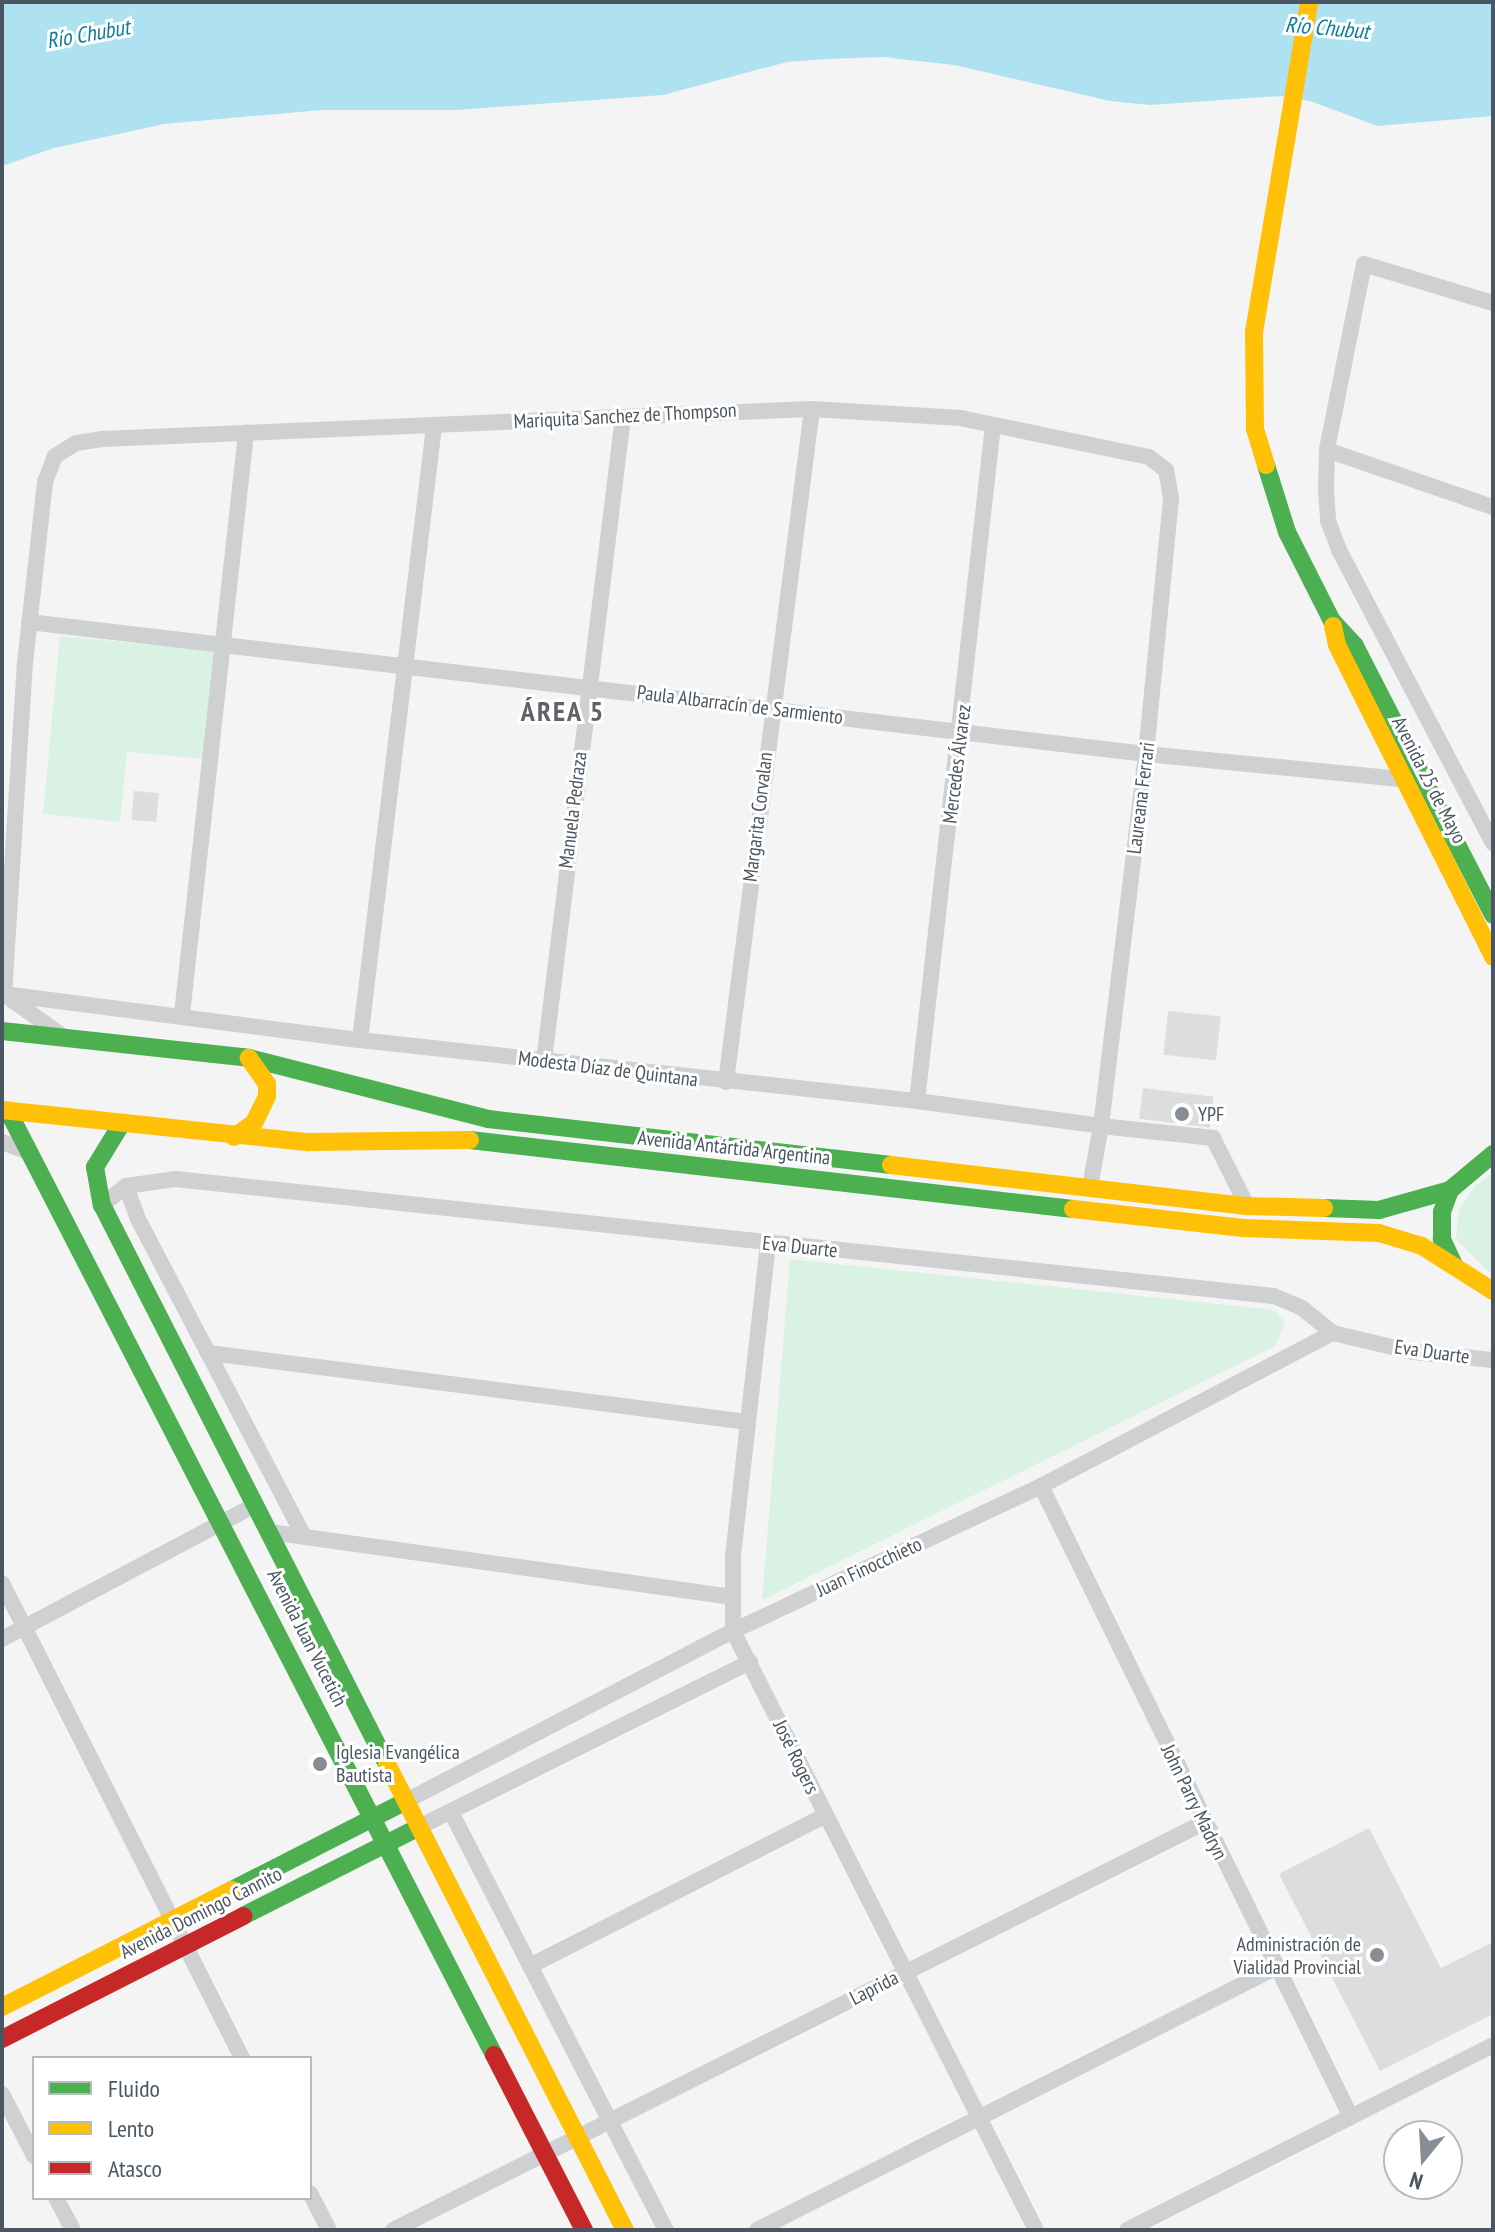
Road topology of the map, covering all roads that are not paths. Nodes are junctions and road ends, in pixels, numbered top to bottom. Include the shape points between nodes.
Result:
1 (1309, 2) edge
2 (1493, 303) edge
3 (812, 409) junction
4 (623, 417) junction
5 (993, 426) junction
6 (434, 427) junction
7 (246, 433) junction
8 (1327, 450) junction
9 (1166, 470) joint
10 (1493, 507) edge
11 (1332, 621) junction
12 (29, 622) junction
13 (226, 645) junction
14 (404, 666) junction
15 (588, 687) junction
16 (772, 709) junction
17 (961, 730) junction
18 (1146, 754) junction
19 (1403, 779) junction
20 (1493, 843) edge
21 (1493, 915) edge
22 (1493, 957) edge
23 (3, 994) edge
24 (182, 1014) junction
25 (2, 1031) edge
26 (65, 1038) junction
27 (360, 1040) junction
28 (249, 1058) junction
29 (544, 1061) junction
30 (726, 1082) junction
31 (917, 1101) junction
32 (5, 1110) edge
33 (122, 1123) junction
34 (1101, 1126) junction
35 (234, 1137) junction
36 (2, 1142) edge
37 (1493, 1154) edge
38 (36, 1157) junction
39 (126, 1186) junction
40 (1090, 1187) junction
41 (1450, 1190) junction
42 (102, 1205) junction
43 (1247, 1206) junction
44 (768, 1244) junction
45 (1454, 1265) junction
46 (1493, 1291) edge
47 (1333, 1333) junction
48 (209, 1353) junction
49 (1493, 1360) edge
50 (748, 1422) junction
51 (1041, 1486) junction
52 (255, 1505) junction
53 (223, 1522) junction
54 (270, 1532) junction
55 (304, 1537) junction
56 (2, 1583) edge
57 (730, 1597) junction
58 (25, 1627) junction
59 (733, 1631) junction
60 (2, 1639) edge
61 (750, 1662) junction
62 (406, 1801) junction
63 (451, 1812) junction
64 (825, 1816) junction
65 (374, 1817) junction
66 (1203, 1823) junction
67 (419, 1827) junction
68 (387, 1843) junction
69 (173, 1920) junction
70 (186, 1946) junction
71 (530, 1966) junction
72 (1277, 1967) junction
73 (905, 1972) junction
74 (2, 2007) edge
75 (2, 2039) edge
76 (1493, 2045) edge
77 (241, 2056) edge
78 (2, 2094) edge
79 (1351, 2117) junction
80 (978, 2118) junction
81 (608, 2121) junction
82 (577, 2136) junction
83 (32, 2152) edge
84 (545, 2153) junction
85 (312, 2197) edge
86 (57, 2200) edge
87 (1131, 2229) edge
88 (73, 2230) edge
89 (329, 2230) edge
90 (393, 2230) edge
91 (584, 2230) edge
92 (625, 2230) edge
93 (666, 2230) edge
94 (757, 2230) edge
95 (1036, 2230) edge

1 - 11 main road, Avenida 25 de Mayo via 1260,287 1251,382 1255,429 1287,532
2 - 8 street via 1364,264
3 - 4 street, Mariquita Sanchez de Thompson
3 - 5 street, Mariquita Sanchez de Thompson via 878,409
3 - 16 street, Margarita Corvalan
4 - 6 street, Mariquita Sanchez de Thompson
4 - 15 street, Manuela Pedraza
5 - 9 street, Mariquita Sanchez de Thompson via 1149,457
5 - 17 street, Mercedes Álvarez
6 - 7 street, Mariquita Sanchez de Thompson
6 - 14 street
7 - 12 street, Mariquita Sanchez de Thompson via 76,443 55,456 45,482
7 - 13 street
8 - 10 street
8 - 20 street via 1328,521 1339,550
9 - 18 street, Laureana Ferrari via 1171,498
11 - 19 main road, Avenida 25 de Mayo via 1337,645
11 - 21 main road, Avenida 25 de Mayo via 1355,646
12 - 13 street, Paula Albarracín de Sarmiento
12 - 23 street
13 - 14 street, Paula Albarracín de Sarmiento
13 - 24 street
14 - 15 street, Paula Albarracín de Sarmiento
14 - 27 street
15 - 16 street, Paula Albarracín de Sarmiento
15 - 29 street, Manuela Pedraza
16 - 17 street, Paula Albarracín de Sarmiento
16 - 30 street, Margarita Corvalan
17 - 18 street, Paula Albarracín de Sarmiento
17 - 31 street, Mercedes Álvarez
18 - 19 street, Paula Albarracín de Sarmiento
18 - 34 street, Laureana Ferrari
19 - 22 main road, Avenida 25 de Mayo
23 - 24 street, Modesta Díaz de Quintana
23 - 26 street
24 - 27 street, Modesta Díaz de Quintana
25 - 26 main road, Avenida Antártida Argentina
26 - 28 main road, Avenida Antártida Argentina
27 - 29 street, Modesta Díaz de Quintana
28 - 35 main road via 267,1084 267,1096 254,1123
28 - 40 main road, Avenida Antártida Argentina via 488,1119
29 - 30 street, Modesta Díaz de Quintana
30 - 31 street, Modesta Díaz de Quintana
31 - 34 street, Modesta Díaz de Quintana
32 - 33 main road, Avenida Antártida Argentina
32 - 38 main road, Avenida Juan Vucetich
33 - 35 main road, Avenida Antártida Argentina
33 - 42 main road, Avenida Juan Vucetich via 95,1167
34 - 40 street, Laureana Ferrari
34 - 43 street, Modesta Díaz de Quintana via 1213,1138
35 - 45 main road, Avenida Antártida Argentina via 308,1142 460,1139 1243,1228 1379,1233 1402,1237
36 - 38 street
37 - 41 main road
38 - 53 main road, Avenida Juan Vucetich
39 - 42 street
39 - 44 street, Eva Duarte via 175,1179
39 - 48 street
40 - 43 main road, Avenida Antártida Argentina
41 - 43 main road, Avenida Antártida Argentina via 1379,1210
41 - 45 main road via 1442,1212 1442,1239
42 - 52 main road, Avenida Juan Vucetich
44 - 47 street, Eva Duarte via 1274,1296 1302,1308
44 - 50 street, José Rogers
45 - 46 main road, Avenida Antártida Argentina
47 - 49 street, Eva Duarte via 1413,1352
47 - 51 street, Juan Finocchieto
48 - 50 street
48 - 55 street
50 - 57 street, José Rogers
51 - 59 street, Juan Finocchieto
51 - 66 street, John Parry Madryn
52 - 53 street
52 - 54 main road, Avenida Juan Vucetich
53 - 58 street
53 - 65 main road, Avenida Juan Vucetich
54 - 55 street
54 - 62 main road, Avenida Juan Vucetich
55 - 57 street
56 - 58 street
57 - 59 street, José Rogers
58 - 60 street
58 - 69 street
59 - 61 street, José Rogers
59 - 62 street, Juan Finocchieto
61 - 63 street
61 - 64 street, José Rogers
62 - 65 main road, Avenida Domingo Cannito
62 - 67 main road, Avenida Juan Vucetich
63 - 67 street
63 - 71 street
64 - 71 street
64 - 73 street, José Rogers
65 - 68 main road, Avenida Juan Vucetich
65 - 69 main road, Avenida Domingo Cannito
66 - 72 street, John Parry Madryn
66 - 73 street, Laprida
67 - 68 main road, Avenida Domingo Cannito
67 - 82 main road, Avenida Juan Vucetich
68 - 70 main road, Avenida Domingo Cannito
68 - 84 main road, Avenida Juan Vucetich
69 - 70 street
69 - 74 main road, Avenida Domingo Cannito
70 - 75 main road, Avenida Domingo Cannito
70 - 77 street
71 - 81 street
72 - 79 street, John Parry Madryn
72 - 80 street
73 - 80 street, José Rogers
73 - 81 street, Laprida
76 - 79 street
78 - 83 street
79 - 87 street
80 - 94 street
80 - 95 street, José Rogers
81 - 82 street, Laprida
81 - 93 street
82 - 84 street, Laprida
82 - 92 main road, Avenida Juan Vucetich
84 - 90 street, Laprida
84 - 91 main road, Avenida Juan Vucetich
85 - 89 street
86 - 88 street

